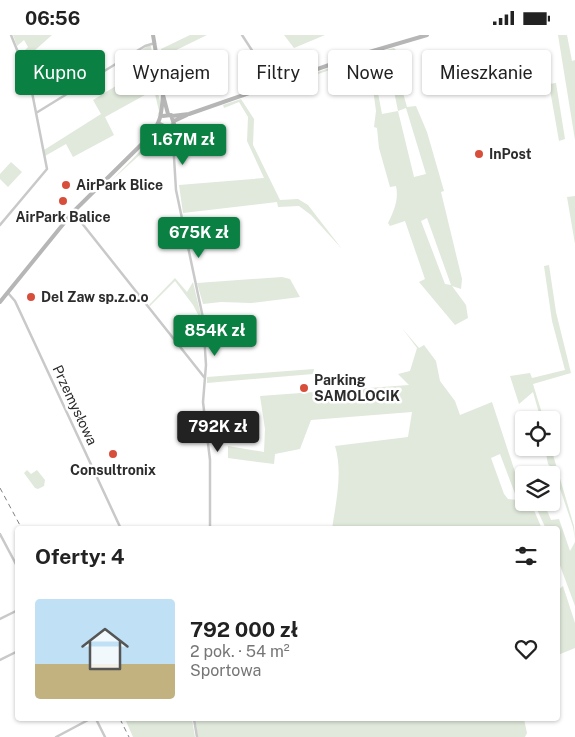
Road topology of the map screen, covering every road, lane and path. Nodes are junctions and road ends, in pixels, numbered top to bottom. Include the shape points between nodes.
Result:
1 (11, 35) edge
2 (154, 35) edge
3 (242, 35) edge
4 (427, 35) edge
5 (155, 43) junction
6 (156, 50) edge
7 (252, 50) edge
8 (318, 69) edge
9 (163, 95) joint
10 (243, 95) edge
11 (36, 113) junction
12 (189, 114) junction
13 (170, 115) junction
14 (162, 116) junction
15 (160, 124) junction
16 (173, 124) junction
17 (166, 128) junction
18 (150, 137) junction
19 (173, 139) junction
20 (74, 212) junction
21 (0, 225) edge
22 (8, 293) junction
23 (0, 302) edge
24 (204, 377) junction
25 (120, 526) edge
26 (210, 526) edge
27 (0, 534) edge
28 (15, 562) edge
29 (15, 612) edge
30 (0, 619) edge
31 (15, 652) edge
32 (0, 660) edge
33 (86, 721) edge
34 (97, 721) edge
35 (194, 721) edge
36 (56, 737) edge
37 (105, 737) edge
38 (197, 737) edge

1 - 11 street via 26,69
2 - 5 main road
3 - 7 street
4 - 8 main road
5 - 6 main road
5 - 11 street
9 - 13 main road
9 - 14 main road
10 - 12 main road
11 - 21 street via 47,169
12 - 13 main road
12 - 16 main road
13 - 14 main road
13 - 16 main road
14 - 15 main road
15 - 17 main road
15 - 18 main road
16 - 17 main road
16 - 19 street
17 - 18 main road
17 - 19 street
18 - 20 main road
19 - 24 street via 176,189 203,319
20 - 22 main road
20 - 24 street
22 - 23 main road
22 - 25 street, Przemysłowa via 15,301
24 - 26 street via 204,416 211,473
27 - 28 street
29 - 30 street
31 - 32 street
33 - 36 street
34 - 37 street
35 - 38 street

